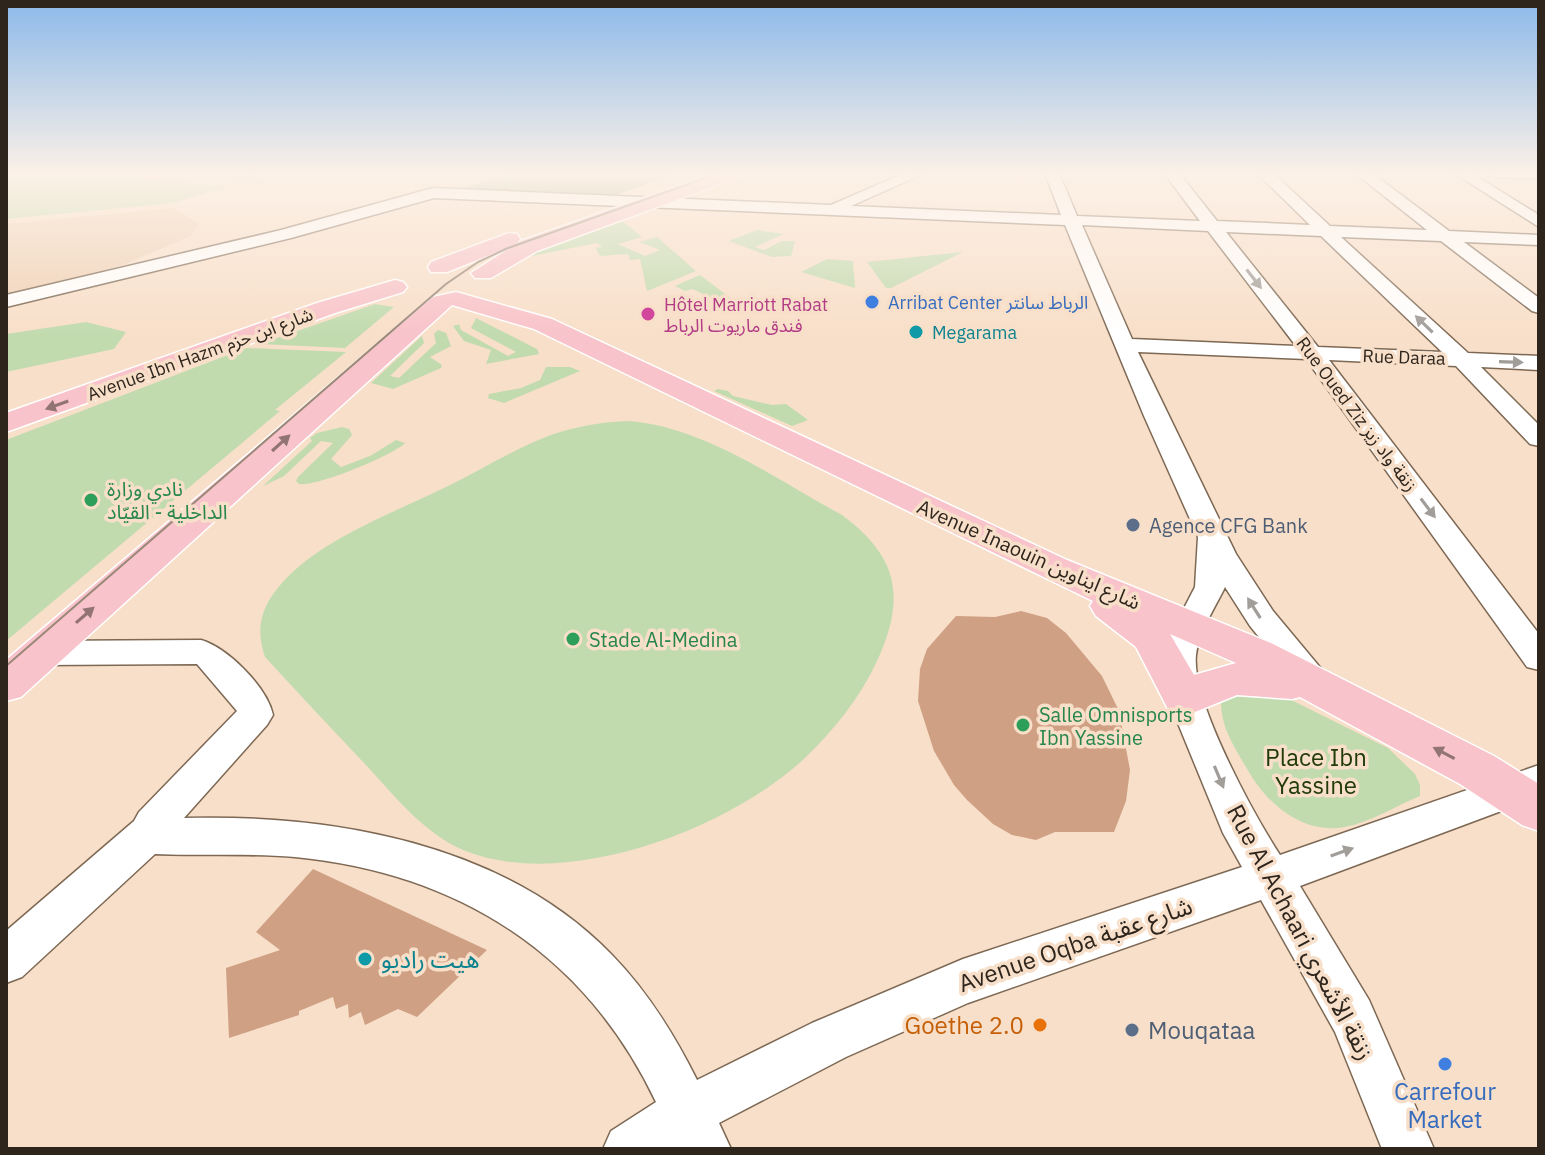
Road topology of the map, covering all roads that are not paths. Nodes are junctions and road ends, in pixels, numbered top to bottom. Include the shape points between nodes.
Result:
1 (310, 227) edge
2 (545, 227) edge
3 (583, 227) edge
4 (1074, 227) edge
5 (1213, 227) edge
6 (1233, 227) edge
7 (1323, 227) edge
8 (1435, 227) edge
9 (1327, 231) junction
10 (1447, 236) junction
11 (1539, 240) edge
12 (439, 267) junction
13 (484, 278) junction
14 (395, 287) junction
15 (449, 300) junction
16 (6, 301) edge
17 (1539, 307) edge
18 (543, 324) junction
19 (1126, 345) junction
20 (1312, 353) junction
21 (1461, 359) junction
22 (1539, 363) edge
23 (6, 423) edge
24 (1539, 439) edge
25 (1211, 539) junction
26 (1054, 569) junction
27 (1191, 625) junction
28 (42, 653) junction
29 (1539, 658) edge
30 (6, 685) edge
31 (1322, 688) junction
32 (1185, 699) junction
33 (1532, 795) edge
34 (148, 834) junction
35 (1268, 878) junction
36 (6, 961) edge
37 (695, 1131) edge
38 (629, 1149) edge
39 (1408, 1149) edge

1 - 16 street
2 - 12 main road, Avenue Ibn Hazm شارع ابن حزم
3 - 13 main road via 529,246
4 - 19 street
5 -> 20 street, Rue Oued Ziz زنقة واد زيز
6 - 9 street
7 - 9 street
8 - 10 street
9 - 10 street
21 -> 9 street
10 - 11 street
10 - 17 street
12 - 13 main road, Avenue Inaouin شارع ايناوين via 462,266
12 - 14 main road, Avenue Ibn Hazm شارع ابن حزم via 414,273
13 - 15 main road via 476,291
13 - 18 main road, Avenue Inaouin شارع ايناوين via 532,309
14 - 15 main road, Avenue Inaouin شارع ايناوين via 407,300
14 -> 23 main road, Avenue Ibn Hazm شارع ابن حزم
15 - 18 main road, Avenue Inaouin شارع ايناوين
28 -> 15 main road
18 - 26 main road, Avenue Inaouin شارع ايناوين
19 - 20 street, Rue Daraa
19 - 25 street
20 - 21 street, Rue Daraa
20 -> 29 street, Rue Oued Ziz زنقة واد زيز
21 -> 22 street, Rue Daraa
21 - 24 street
25 - 27 street, Rue Al Achaari زنقة الأشعري via 1210,587
31 -> 25 street via 1264,624
26 - 27 main road, Avenue Inaouin شارع ايناوين
26 - 32 main road via 1137,623 1151,637
27 - 31 main road, Avenue Inaouin شارع ايناوين
27 - 32 street, Rue Al Achaari زنقة الأشعري via 1179,660
28 - 30 main road
28 - 34 street via 201,652 253,705 255,715 248,726
31 - 32 main road via 1241,676 1206,686
33 -> 31 main road, Avenue Inaouin شارع ايناوين
32 -> 35 street, Rue Al Achaari زنقة الأشعري
35 -> 33 street, Avenue Oqba شارع عقبة
34 - 36 street
34 - 37 street via 238,835 341,845 439,868 504,898 562,938 610,986 659,1055
35 - 37 street, Avenue Oqba شارع عقبة via 963,982 829,1040
35 - 39 street, Rue Al Achaari زنقة الأشعري via 1312,943 1352,1017
37 - 38 street, Avenue Oqba شارع عقبة

